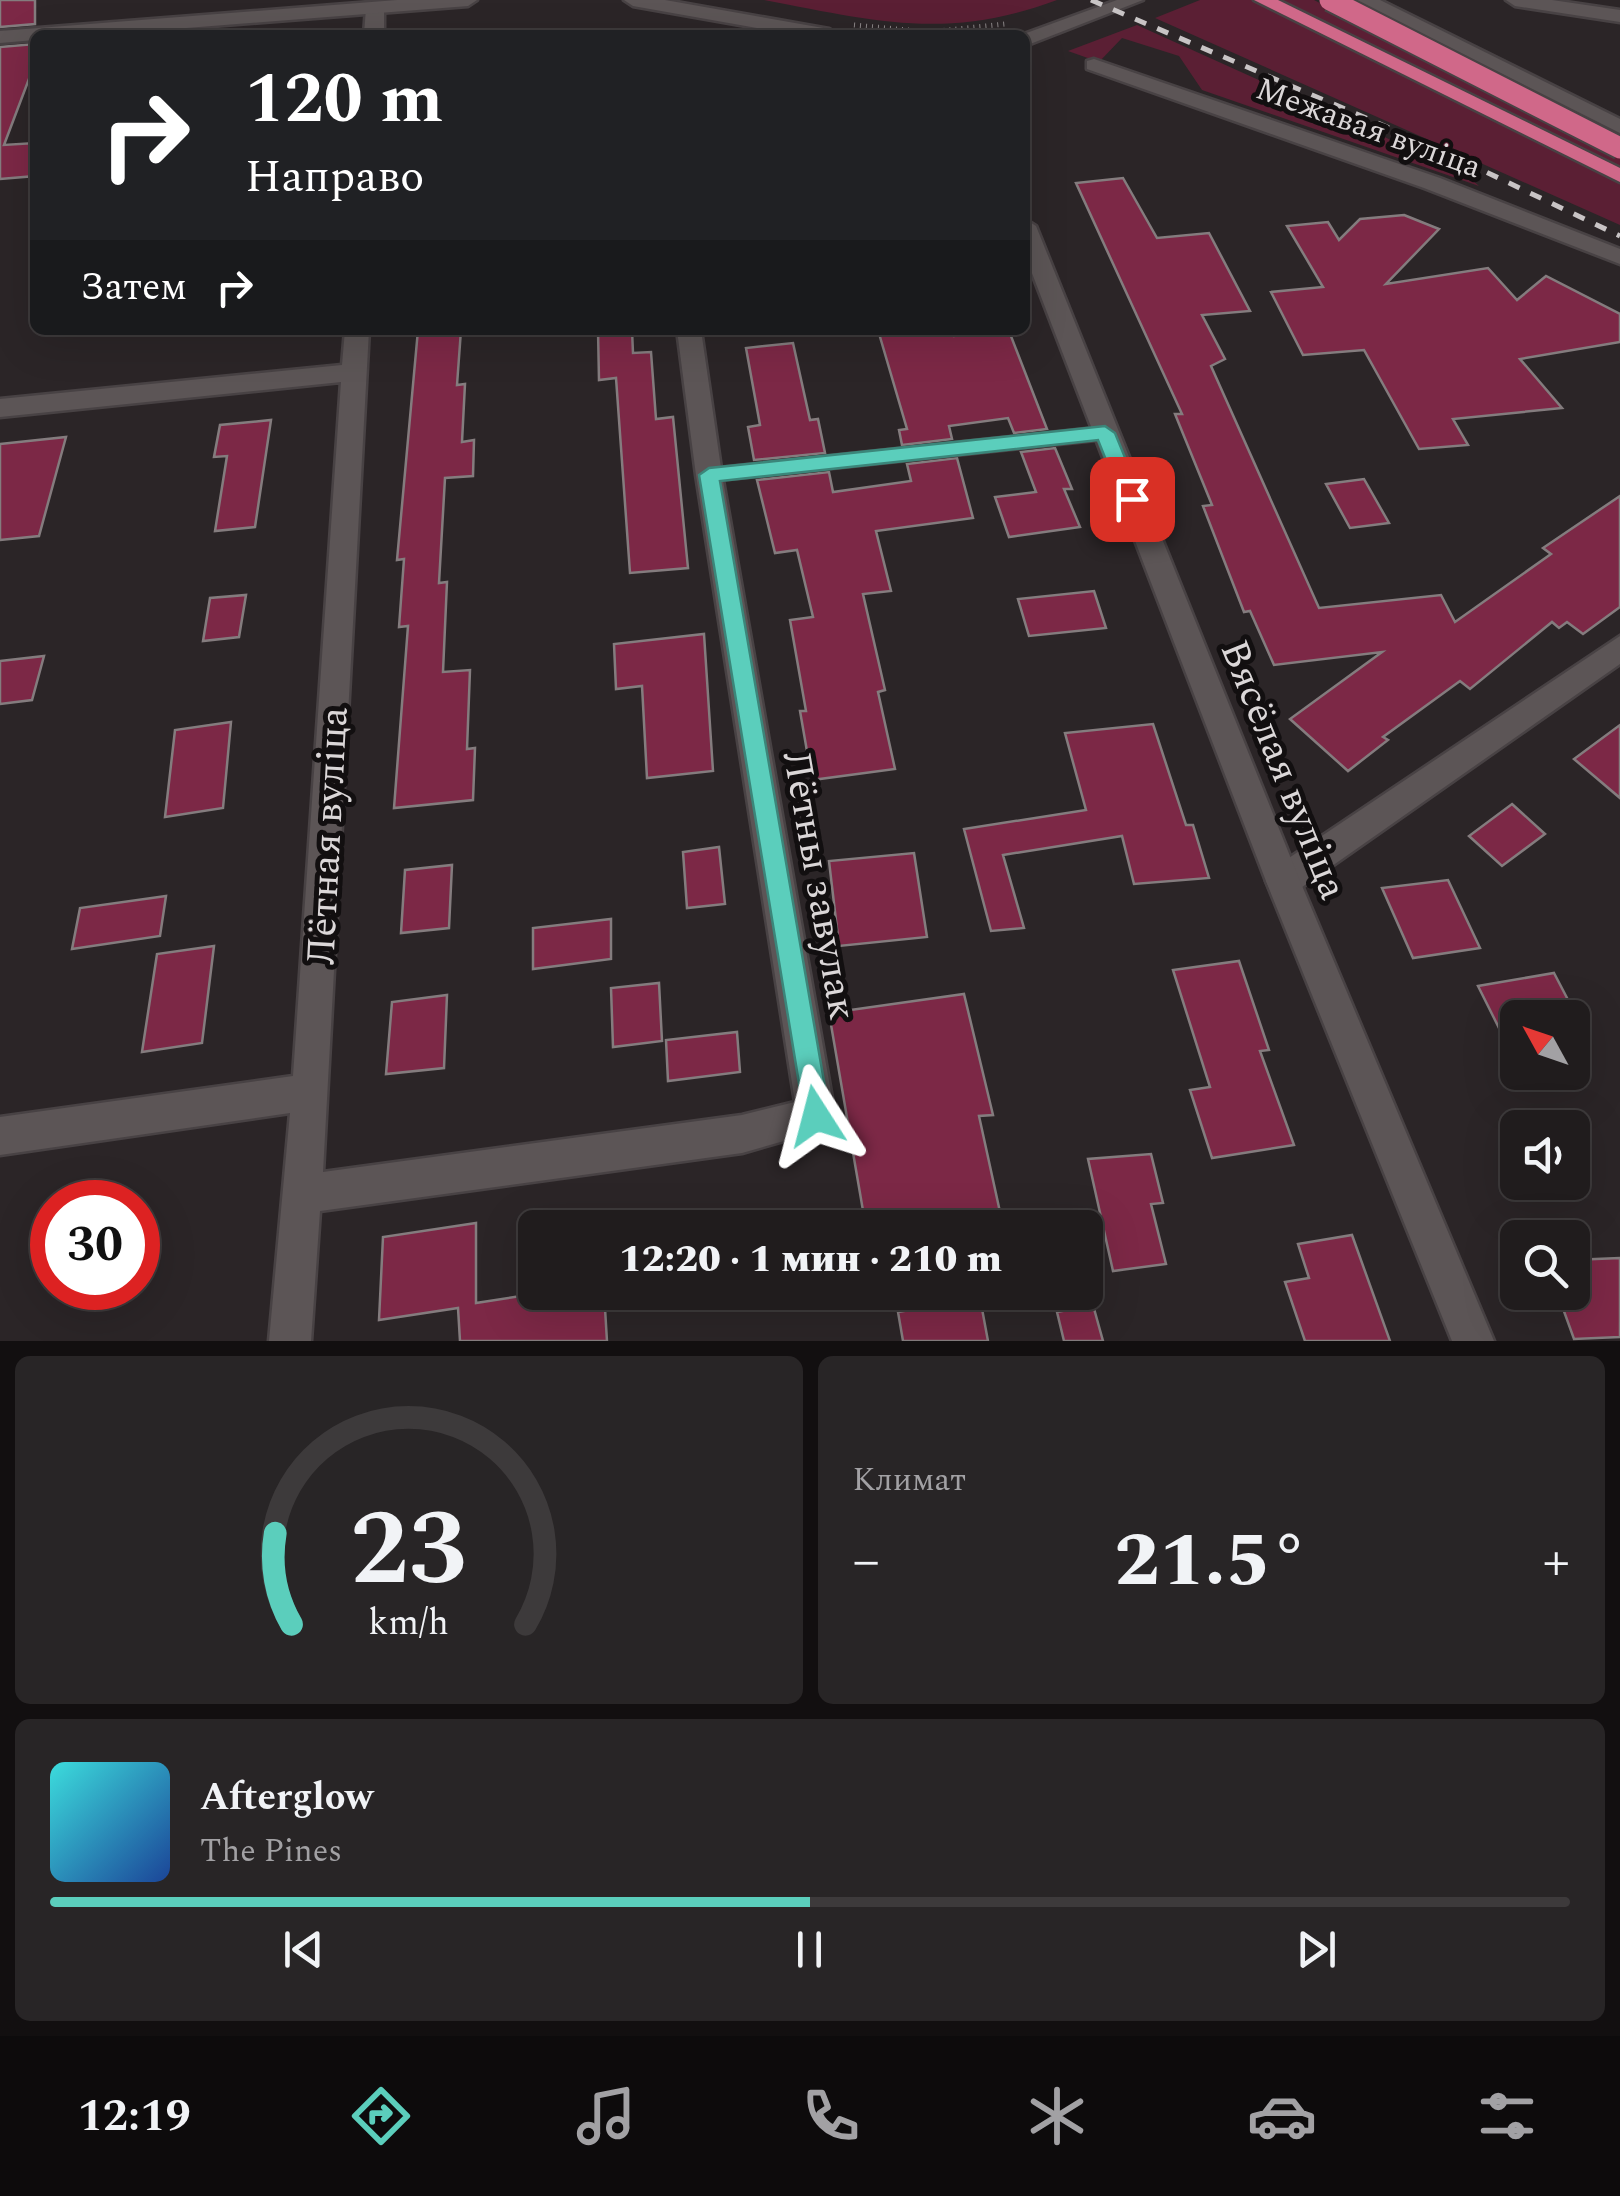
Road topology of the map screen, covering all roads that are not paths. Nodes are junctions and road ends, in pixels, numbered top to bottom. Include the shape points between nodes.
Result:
1 (468, 0) edge
2 (633, 0) edge
3 (1134, 0) edge
4 (1263, 0) edge
5 (1330, 0) edge
6 (1365, 0) edge
7 (1516, 0) edge
8 (375, 8) junction
9 (1620, 16) edge
10 (91, 30) edge
11 (374, 30) edge
12 (801, 30) edge
13 (30, 35) edge
14 (0, 37) edge
15 (1030, 38) edge
16 (1094, 65) dead end
17 (1620, 127) edge
18 (1620, 148) edge
19 (1620, 176) edge
20 (1030, 239) edge
21 (1620, 257) edge
22 (357, 335) edge
23 (689, 335) edge
24 (354, 372) junction
25 (0, 408) edge
26 (1105, 433) junction
27 (709, 475) junction
28 (1620, 648) edge
29 (1283, 881) junction
30 (310, 1092) junction
31 (0, 1136) edge
32 (300, 1194) junction
33 (290, 1341) edge
34 (1472, 1341) edge

1 - 8 street
2 - 12 street
3 - 15 street
4 - 19 highway
5 - 18 highway, bridge
6 - 17 street
7 - 9 street
8 - 10 street
8 - 11 street
13 - 14 street
16 - 21 street, Межавая вуліца via 1432,183
20 - 26 street, Вясёлая вуліца
22 - 24 street, Лётная вуліца
23 - 27 street, Лётны завулак
24 - 25 street
24 - 30 street, Лётная вуліца
26 - 27 lane
26 - 29 street, Вясёлая вуліца
27 - 32 street, Лётны завулак via 816,1116 742,1134
28 - 29 street
29 - 34 street, Вясёлая вуліца
30 - 31 street
30 - 32 street, Лётная вуліца
32 - 33 street, Лётная вуліца

